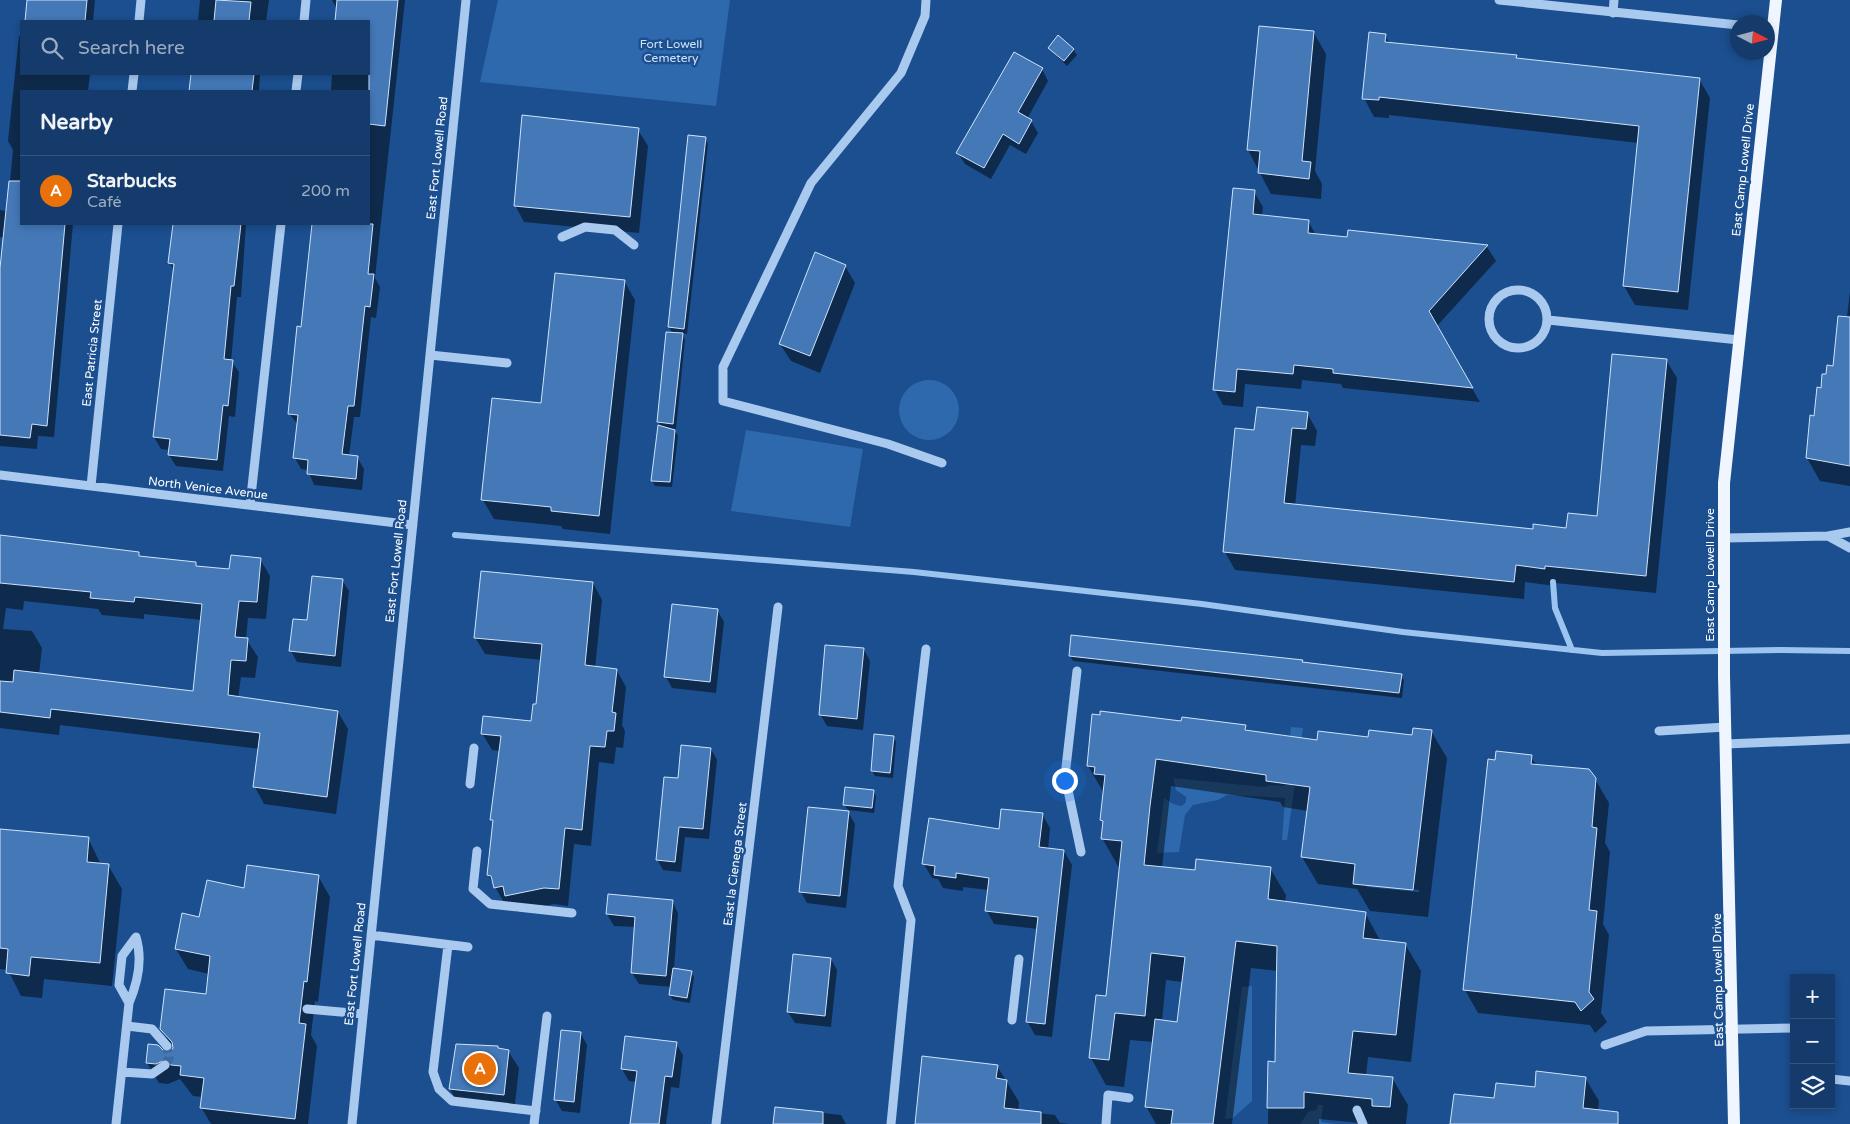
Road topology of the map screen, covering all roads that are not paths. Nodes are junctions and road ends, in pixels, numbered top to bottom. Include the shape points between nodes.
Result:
1 (141, 0) edge
2 (306, 0) edge
3 (466, 0) edge
4 (926, 0) edge
5 (1499, 0) edge
6 (1614, 0) edge
7 (1776, 0) edge
8 (1613, 13) junction
9 (1773, 15) edge
10 (139, 20) edge
11 (304, 20) edge
12 (1730, 24) edge
13 (1767, 60) edge
14 (134, 75) edge
15 (298, 75) edge
16 (132, 90) edge
17 (296, 90) edge
18 (118, 225) edge
19 (281, 225) edge
20 (562, 237) dead end
21 (634, 245) dead end
22 (1548, 320) junction
23 (1739, 340) junction
24 (430, 355) junction
25 (507, 363) dead end
26 (942, 463) dead end
27 (0, 475) edge
28 (92, 486) junction
29 (250, 505) junction
30 (413, 526) junction
31 (1850, 532) edge
32 (1828, 536) junction
33 (1724, 538) junction
34 (1850, 548) edge
35 (778, 606) dead end
36 (926, 649) dead end
37 (1077, 671) dead end
38 (1726, 727) junction
39 (1659, 731) dead end
40 (1850, 739) edge
41 (1726, 744) junction
42 (474, 748) dead end
43 (470, 784) dead end
44 (477, 851) dead end
45 (1081, 852) dead end
46 (572, 913) dead end
47 (371, 935) junction
48 (448, 945) junction
49 (468, 948) dead end
50 (1019, 959) dead end
51 (129, 1003) junction
52 (307, 1009) dead end
53 (363, 1014) junction
54 (547, 1016) dead end
55 (1012, 1020) dead end
56 (127, 1026) junction
57 (1790, 1028) edge
58 (1733, 1031) junction
59 (1605, 1045) dead end
60 (167, 1046) dead end
61 (165, 1065) dead end
62 (122, 1072) junction
63 (1835, 1079) edge
64 (1850, 1081) edge
65 (1129, 1098) dead end
66 (1357, 1110) dead end
67 (536, 1111) junction
68 (116, 1124) edge
69 (352, 1124) edge
70 (534, 1124) edge
71 (716, 1124) edge
72 (891, 1124) edge
73 (1106, 1124) edge
74 (1363, 1124) edge
75 (1734, 1124) edge

1 - 10 street
2 - 11 street
3 - 24 street, East Fort Lowell Road
4 - 26 street via 925,16 901,73 811,183 723,367 723,401 888,444
5 - 8 street
6 - 8 street
7 - 9 main road
8 - 12 street
13 - 23 main road, East Camp Lowell Drive
14 - 16 street
15 - 17 street
18 - 28 street, East Patricia Street
19 - 29 street
20 - 21 street via 585,227 615,230
22 - 22 street via 1540,338 1524,348 1514,348 1496,339 1489,321 1490,311 1501,294 1520,289 1537,296 1547,311
22 - 23 street
23 - 33 main road, East Camp Lowell Drive via 1724,482
24 - 25 street
24 - 30 street, East Fort Lowell Road
27 - 28 street, North Venice Avenue
28 - 29 street, North Venice Avenue
29 - 30 street, North Venice Avenue
30 - 47 street, East Fort Lowell Road
31 - 32 street
32 - 33 street
32 - 34 street
33 - 38 main road, East Camp Lowell Drive
35 - 71 street, East la Cienega Street
36 - 72 street via 898,886 911,920
37 - 45 street via 1065,776
38 - 39 street
38 - 41 main road, East Camp Lowell Drive
40 - 41 street
41 - 58 main road, East Camp Lowell Drive
42 - 43 street
44 - 46 street via 473,889 490,904
47 - 48 street
47 - 53 street, East Fort Lowell Road
48 - 49 street
48 - 67 street via 433,1072 439,1089 452,1101
50 - 55 street
51 - 51 street via 136,986 140,951 136,937 122,956 119,985
51 - 56 street
52 - 53 street
53 - 69 street, East Fort Lowell Road
54 - 67 street
56 - 60 street via 152,1029
56 - 62 street
57 - 58 street
58 - 59 street via 1646,1031
58 - 75 main road, East Camp Lowell Drive
61 - 62 street via 152,1074
62 - 68 street
63 - 64 street
65 - 73 street via 1108,1095
66 - 74 street
67 - 70 street

